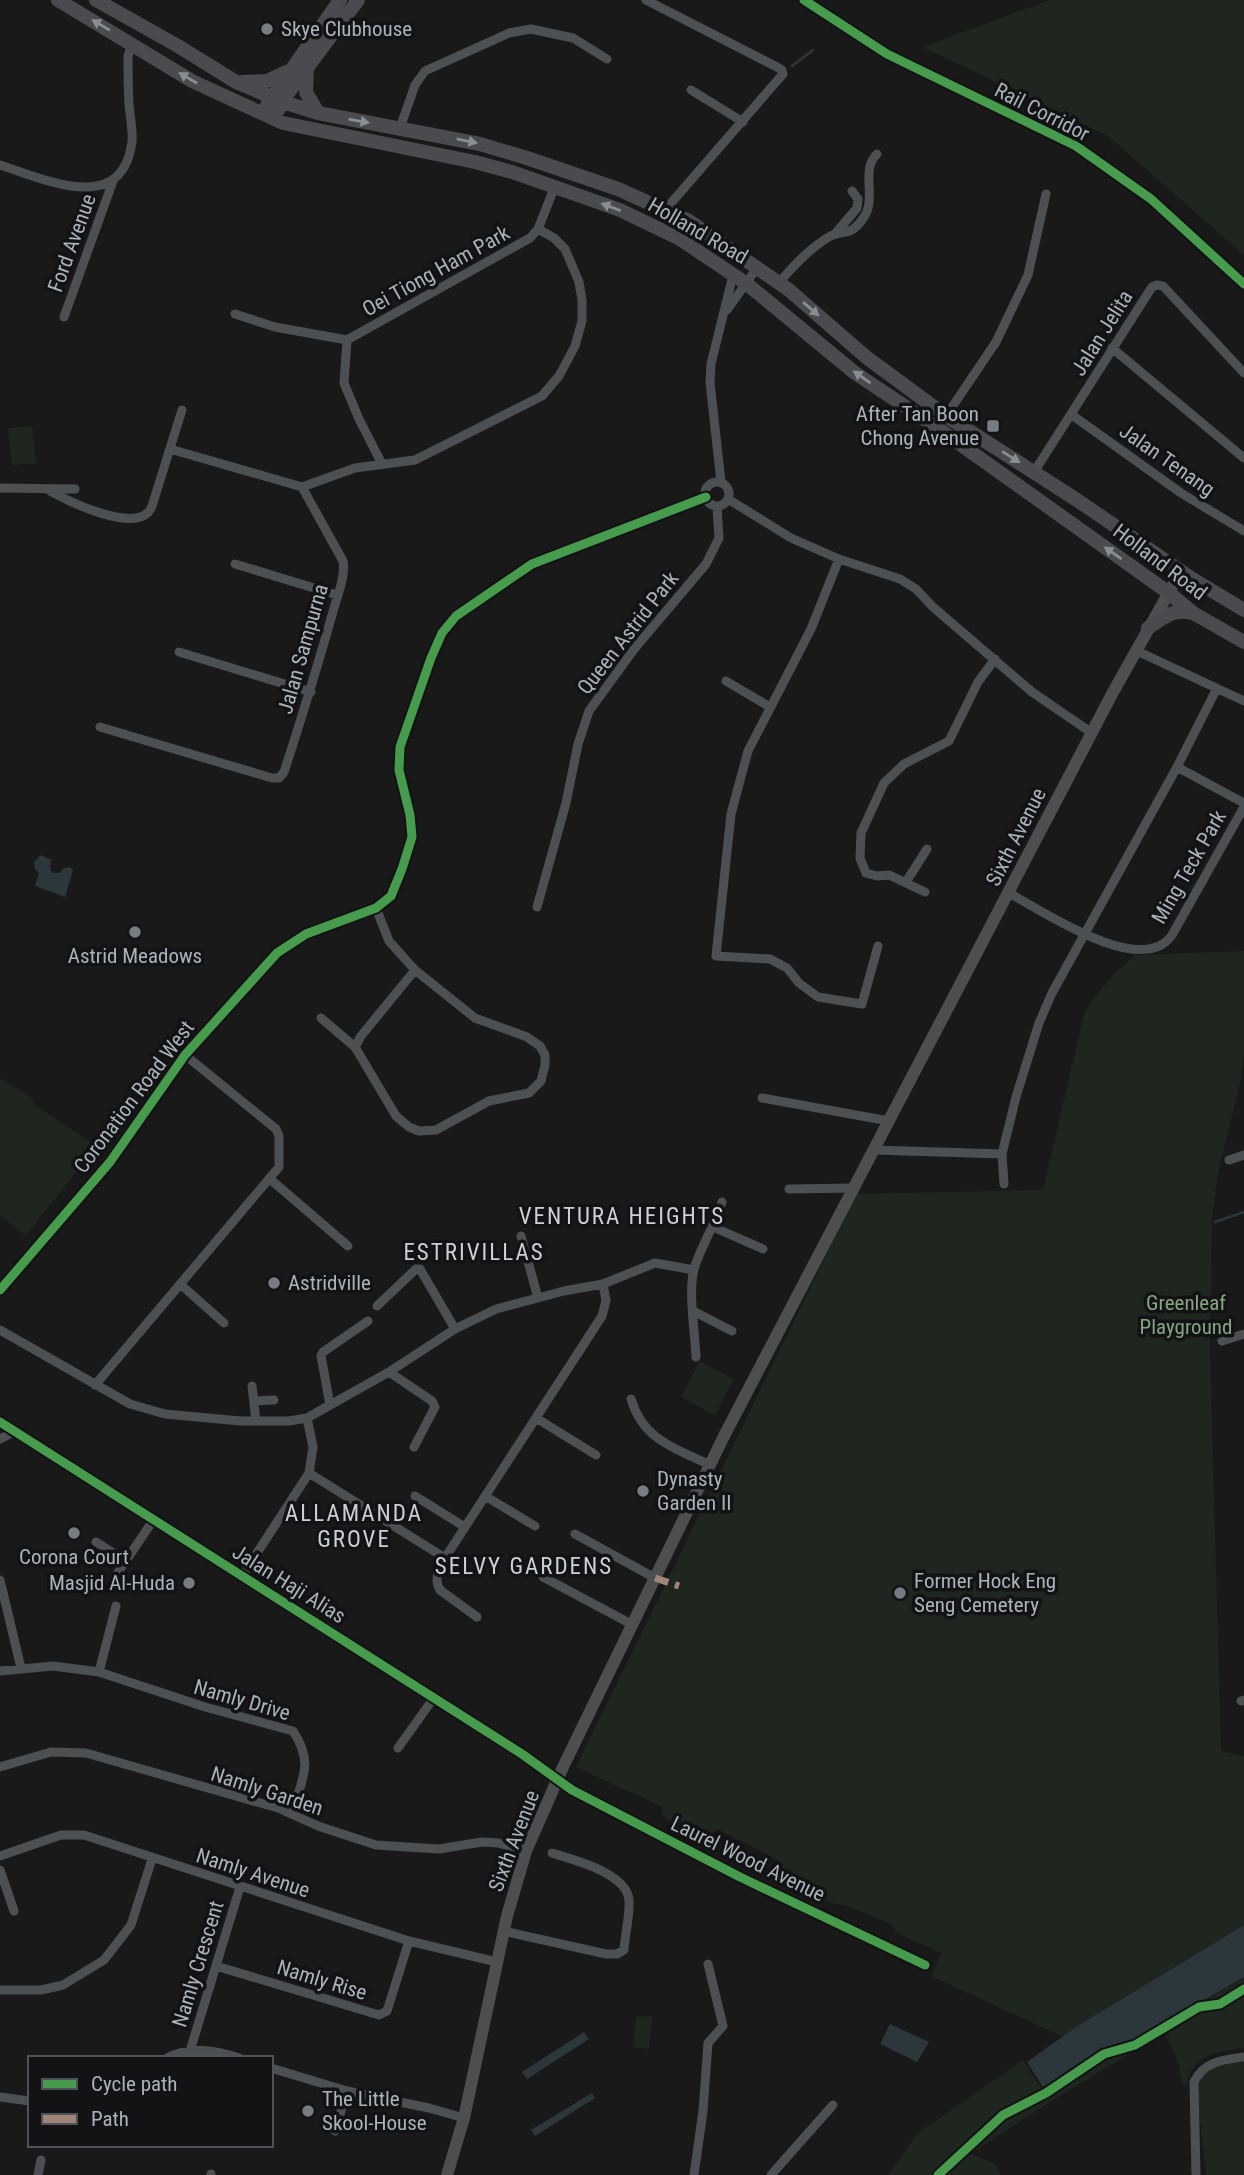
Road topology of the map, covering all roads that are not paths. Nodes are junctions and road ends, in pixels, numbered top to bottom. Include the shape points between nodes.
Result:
1 (58, 0) edge
2 (96, 0) edge
3 (340, 0) edge
4 (358, 0) edge
5 (646, 0) edge
6 (132, 44) junction
7 (607, 58) dead end
8 (307, 67) junction
9 (290, 69) junction
10 (236, 82) junction
11 (691, 90) dead end
12 (277, 100) junction
13 (318, 113) junction
14 (267, 117) junction
15 (743, 122) junction
16 (400, 128) junction
17 (877, 154) dead end
18 (0, 165) edge
19 (113, 181) junction
20 (555, 186) junction
21 (852, 191) dead end
22 (1045, 194) dead end
23 (665, 210) junction
24 (538, 229) junction
25 (835, 234) junction
26 (757, 268) junction
27 (733, 275) junction
28 (779, 283) junction
29 (747, 284) junction
30 (235, 314) dead end
31 (724, 314) junction
32 (64, 317) dead end
33 (347, 340) junction
34 (1112, 348) junction
35 (1244, 373) edge
36 (182, 410) dead end
37 (1072, 415) junction
38 (942, 422) junction
39 (170, 449) junction
40 (1244, 458) edge
41 (382, 464) junction
42 (1034, 471) junction
43 (721, 482) junction
44 (302, 487) junction
45 (0, 488) edge
46 (47, 489) junction
47 (75, 489) dead end
48 (706, 497) junction
49 (729, 499) junction
50 (717, 506) junction
51 (1244, 531) edge
52 (839, 559) junction
53 (234, 564) dead end
54 (1181, 572) junction
55 (1169, 593) junction
56 (337, 595) junction
57 (1244, 610) edge
58 (1193, 614) junction
59 (1148, 628) junction
60 (1244, 642) edge
61 (1137, 651) junction
62 (179, 652) dead end
63 (995, 659) junction
64 (726, 681) dead end
65 (1217, 688) junction
66 (311, 692) junction
67 (1244, 701) edge
68 (770, 707) junction
69 (100, 727) dead end
70 (1092, 733) junction
71 (1177, 767) junction
72 (1244, 805) edge
73 (927, 849) dead end
74 (906, 882) junction
75 (925, 892) dead end
76 (1009, 894) junction
77 (537, 907) dead end
78 (376, 908) junction
79 (1083, 934) junction
80 (878, 946) dead end
81 (415, 970) junction
82 (321, 1018) dead end
83 (355, 1047) junction
84 (185, 1055) junction
85 (762, 1098) dead end
86 (889, 1121) junction
87 (874, 1150) junction
88 (1002, 1154) junction
89 (1244, 1155) edge
90 (1229, 1160) dead end
91 (270, 1179) junction
92 (1004, 1184) dead end
93 (789, 1188) dead end
94 (855, 1188) junction
95 (722, 1202) dead end
96 (713, 1227) junction
97 (521, 1236) dead end
98 (348, 1246) dead end
99 (763, 1249) dead end
100 (694, 1270) junction
101 (180, 1284) junction
102 (603, 1284) junction
103 (0, 1290) edge
104 (538, 1298) junction
105 (377, 1306) dead end
106 (693, 1311) junction
107 (368, 1321) dead end
108 (224, 1323) dead end
109 (455, 1329) junction
110 (0, 1330) edge
111 (732, 1331) dead end
112 (1244, 1334) edge
113 (1222, 1341) dead end
114 (696, 1357) dead end
115 (389, 1372) junction
116 (95, 1385) junction
117 (253, 1386) dead end
118 (631, 1399) dead end
119 (274, 1400) dead end
120 (254, 1401) junction
121 (330, 1405) junction
122 (307, 1418) junction
123 (536, 1418) junction
124 (256, 1421) junction
125 (0, 1422) edge
126 (15, 1431) junction
127 (0, 1439) edge
128 (414, 1447) dead end
129 (596, 1455) dead end
130 (710, 1465) junction
131 (309, 1474) junction
132 (415, 1496) dead end
133 (485, 1496) junction
134 (154, 1519) junction
135 (535, 1526) dead end
136 (465, 1527) junction
137 (575, 1534) dead end
138 (96, 1542) dead end
139 (444, 1558) junction
140 (126, 1561) junction
141 (117, 1574) dead end
142 (242, 1576) junction
143 (543, 1577) dead end
144 (655, 1578) junction
145 (1, 1580) edge
146 (116, 1606) dead end
147 (477, 1617) dead end
148 (633, 1625) junction
149 (21, 1668) junction
150 (0, 1671) edge
151 (99, 1672) junction
152 (433, 1699) junction
153 (398, 1748) dead end
154 (0, 1767) edge
155 (558, 1779) junction
156 (292, 1814) junction
157 (526, 1851) junction
158 (1, 1852) edge
159 (552, 1853) dead end
160 (152, 1858) junction
161 (0, 1870) edge
162 (240, 1887) junction
163 (14, 1911) dead end
164 (503, 1931) junction
165 (409, 1941) junction
166 (497, 1962) junction
167 (708, 1964) dead end
168 (925, 1965) dead end
169 (216, 1966) junction
170 (0, 1990) edge
171 (190, 2051) junction
172 (174, 2056) edge
173 (233, 2056) edge
174 (1244, 2057) edge
175 (273, 2069) edge
176 (347, 2091) junction
177 (0, 2097) edge
178 (28, 2101) edge
179 (833, 2105) dead end
180 (464, 2118) junction
181 (335, 2131) dead end
182 (41, 2160) dead end
183 (38, 2175) edge
184 (447, 2175) edge
185 (694, 2175) edge
186 (771, 2175) edge
187 (1196, 2175) edge

6 -> 1 main road, Holland Road
2 - 10 main road, Holland Road
3 - 9 main road
4 - 8 main road
5 - 15 street via 782,70 782,78
14 -> 6 main road, Holland Road via 192,81
6 - 19 street, Ford Avenue via 128,56 132,141 120,175
7 - 16 street via 573,38 531,29 509,33 425,71 415,85
8 - 12 main road
8 - 13 main road via 306,92
9 - 10 main road via 267,81
9 - 12 main road
10 - 12 main road, Holland Road
11 - 15 street
12 - 13 main road, Holland Road
12 - 14 main road
13 -> 16 main road, Holland Road
14 - 20 main road, Holland Road via 302,129 475,162
15 - 23 street
16 -> 23 main road, Holland Road via 527,158
17 - 25 street via 870,166 868,211 852,231
18 - 19 street, Ford Avenue via 58,184 95,188
19 - 32 street, Ford Avenue
20 - 24 street, Oei Tiong Ham Park
27 -> 20 main road, Holland Road via 680,239
21 - 25 street via 857,208
22 - 38 street via 1028,275 996,342
23 - 26 main road, Holland Road
24 - 33 street, Oei Tiong Ham Park via 522,244
24 - 41 street, Oei Tiong Ham Park via 565,249 582,300 575,346 559,376 542,396 415,460
25 - 28 street via 796,262
26 - 28 main road, Holland Road
26 - 29 street
27 - 29 main road, Holland Road
27 - 31 street
28 -> 38 main road, Holland Road
29 - 31 street
38 -> 29 main road, Holland Road via 855,373
30 - 33 street, Oei Tiong Ham Park via 275,327
31 - 43 street via 710,373
33 - 41 street, Oei Tiong Ham Park via 344,383
34 - 35 street, Jalan Jelita via 1152,287 1163,286
34 - 37 street, Jalan Jelita
34 - 40 street
36 - 39 street
37 - 42 street, Jalan Jelita
37 - 51 street, Jalan Tenang via 1181,493
38 -> 42 main road, Holland Road
55 -> 38 main road, Holland Road
39 - 44 street
39 - 46 street via 144,517 124,519 103,513 65,501
41 - 44 street, Oei Tiong Ham Park via 355,468
42 - 54 main road, Holland Road
43 - 48 street via 710,485
43 - 49 street via 728,488
44 - 56 street, Jalan Sampurna via 343,561
45 - 46 street
46 - 47 street
48 - 50 street
48 - 78 street via 532,564 448,624 431,658 398,758 410,815 410,846 391,896
49 - 50 street
49 - 52 street via 791,538
50 - 77 street, Queen Astrid Park via 719,538 706,564 589,711
52 - 63 street via 900,579 916,589
52 - 68 street via 811,629
53 - 56 street
54 - 55 main road, Sixth Avenue
54 - 57 main road, Holland Road
55 - 58 main road, Holland Road
55 - 59 main road, Sixth Avenue
56 - 66 street, Jalan Sampurna
58 - 59 main road via 1169,614
58 - 60 main road, Holland Road
59 - 61 main road, Sixth Avenue
61 - 65 street
61 - 70 main road, Sixth Avenue
62 - 66 street
63 - 70 street via 1048,705
63 - 74 street via 978,682 949,741 904,764 884,783 861,833 860,858 866,873
64 - 68 street
65 - 67 street
65 - 71 street
66 - 69 street, Jalan Sampurna via 284,772 276,779
68 - 80 street via 748,751 731,814 716,956 770,959 818,997 862,1004
70 - 76 main road, Sixth Avenue
71 - 72 street, Ming Teck Park
71 - 79 street
72 - 79 street, Ming Teck Park via 1167,942 1123,949
73 - 74 street
74 - 75 street
76 - 79 street, Ming Teck Park
76 - 86 main road, Sixth Avenue
78 - 81 street via 389,942
78 - 84 street, Coronation Road West via 306,934 277,953
79 - 88 street via 1039,1023
81 - 83 street
81 - 83 street via 475,1018 540,1046 545,1073 537,1087 520,1096 479,1104 436,1130 419,1131 396,1116
82 - 83 street
84 - 91 street via 276,1129 280,1163
84 - 103 street, Coronation Road West via 110,1162
85 - 86 street
86 - 87 main road, Sixth Avenue
87 - 88 street
87 - 94 main road, Sixth Avenue
88 - 92 street
89 - 90 street
91 - 98 street
91 - 101 street
93 - 94 street
94 - 130 main road, Sixth Avenue
95 - 96 street
96 - 99 street
96 - 100 street
97 - 104 street
100 - 102 street via 655,1263
100 - 106 street
101 - 108 street
101 - 116 street
102 - 104 street
102 - 123 street via 606,1301 602,1316
104 - 109 street via 496,1309
105 - 109 street via 420,1269
106 - 111 street
106 - 114 street
107 - 121 street via 321,1356
109 - 115 street
110 - 116 street
112 - 113 street
115 - 121 street
115 - 128 street via 435,1407
116 - 124 street via 145,1410
117 - 120 street
118 - 130 street via 636,1417 657,1439
119 - 120 street
120 - 124 street
121 - 122 street
122 - 124 street
122 - 131 street via 313,1447
123 - 129 street
123 - 133 street
125 - 126 street, Jalan Haji Alias
126 - 127 street
126 - 134 street, Jalan Haji Alias
130 - 144 main road, Sixth Avenue
131 - 139 street
131 - 142 street
132 - 136 street
133 - 135 street
133 - 136 street
134 - 140 street
134 - 142 street, Jalan Haji Alias
136 - 139 street
137 - 144 street
138 - 140 street
139 - 147 street via 436,1585
140 - 141 street
142 - 152 street, Jalan Haji Alias
143 - 148 street
144 - 148 main road, Sixth Avenue
145 - 149 street
146 - 151 street
148 - 155 main road, Sixth Avenue
149 - 150 street, Namly Drive
149 - 151 street, Namly Drive via 53,1666
151 - 156 street, Namly Drive via 293,1731 303,1746 305,1772
152 - 153 street
152 - 155 street, Jalan Haji Alias
154 - 156 street, Namly Garden via 51,1752 86,1753
155 - 157 main road, Sixth Avenue
155 - 168 street, Laurel Wood Avenue via 740,1877
156 - 157 street, Namly Garden via 376,1845 439,1850 498,1843
157 - 164 main road, Sixth Avenue
158 - 160 street, Namly Avenue via 74,1834
159 - 164 street via 597,1869 624,1886 629,1899 624,1950 606,1954
160 - 162 street, Namly Avenue
160 - 170 street via 131,1925 104,1960 63,1984 41,1990
161 - 163 street
162 - 165 street, Namly Avenue
162 - 169 street, Namly Crescent
164 - 166 main road, Sixth Avenue
165 - 166 street, Namly Avenue
165 - 169 street, Namly Rise via 387,2011 379,2015
166 - 180 main road, Sixth Avenue
167 - 185 street via 723,2026 708,2043
169 - 171 street, Namly Crescent
171 - 172 street, Namly Crescent
171 - 173 street, Namly Crescent
174 - 187 street via 1218,2061 1196,2077
175 - 176 street
176 - 180 street
176 - 181 street
177 - 178 street
179 - 186 street
180 - 184 main road, Sixth Avenue
182 - 183 street

